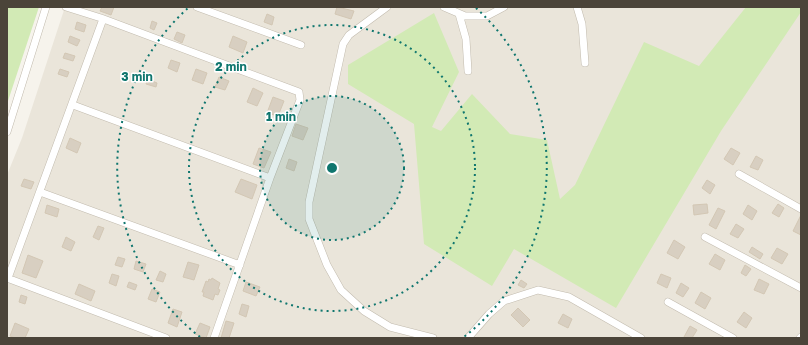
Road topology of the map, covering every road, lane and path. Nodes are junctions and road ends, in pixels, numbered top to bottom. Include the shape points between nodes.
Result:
1 (46, 7) edge
2 (66, 7) edge
3 (197, 7) edge
4 (387, 7) edge
5 (444, 7) edge
6 (504, 7) edge
7 (577, 7) edge
8 (459, 14) junction
9 (103, 19) junction
10 (301, 45) dead end
11 (585, 63) dead end
12 (468, 71) dead end
13 (72, 105) junction
14 (7, 132) edge
15 (739, 174) dead end
16 (270, 178) junction
17 (40, 192) junction
18 (801, 209) edge
19 (705, 236) dead end
20 (240, 265) junction
21 (7, 278) edge
22 (801, 288) edge
23 (668, 302) dead end
24 (166, 338) edge
25 (214, 338) edge
26 (433, 338) edge
27 (468, 338) edge
28 (641, 338) edge
29 (734, 338) edge

1 - 14 street
2 - 9 street
3 - 10 street
4 - 26 street via 349,35 343,44 308,202 309,220 327,265 341,290 364,311 390,327
5 - 8 street
6 - 8 street via 487,16
7 - 11 street via 582,24
8 - 12 street via 466,38
9 - 13 street
9 - 16 street via 299,92 300,100
13 - 16 street
13 - 17 street
15 - 18 street
16 - 20 street
17 - 20 street
17 - 21 street
19 - 22 street
20 - 25 street
21 - 24 street
23 - 29 street
27 - 28 street via 504,301 538,290 569,297

